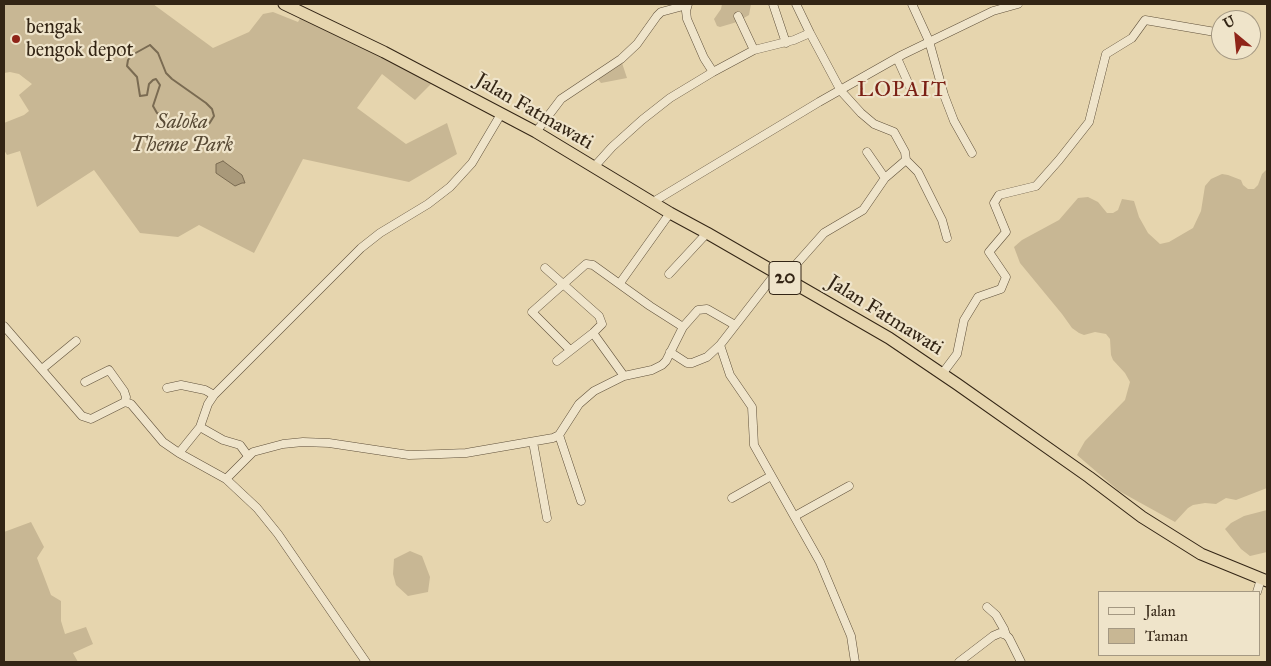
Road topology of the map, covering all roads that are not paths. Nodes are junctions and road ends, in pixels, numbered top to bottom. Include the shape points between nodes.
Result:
1 (284, 4) edge
2 (687, 4) edge
3 (773, 4) edge
4 (796, 4) edge
5 (912, 4) edge
6 (1018, 4) edge
7 (738, 16) dead end
8 (1211, 31) edge
9 (810, 33) junction
10 (929, 41) junction
11 (786, 43) junction
12 (754, 50) junction
13 (897, 58) junction
14 (713, 72) junction
15 (910, 87) dead end
16 (841, 91) junction
17 (501, 114) junction
18 (536, 132) junction
19 (867, 152) dead end
20 (972, 153) dead end
21 (906, 160) junction
22 (594, 167) junction
23 (885, 178) junction
24 (653, 202) junction
25 (670, 213) junction
26 (707, 233) junction
27 (947, 238) dead end
28 (545, 268) dead end
29 (669, 274) dead end
30 (780, 275) junction
31 (620, 283) junction
32 (562, 285) junction
33 (735, 325) junction
34 (4, 326) edge
35 (683, 327) junction
36 (593, 334) junction
37 (76, 341) dead end
38 (720, 345) junction
39 (570, 350) junction
40 (670, 352) junction
41 (557, 361) dead end
42 (42, 369) junction
43 (942, 374) junction
44 (624, 376) junction
45 (84, 382) dead end
46 (167, 388) dead end
47 (214, 394) junction
48 (125, 402) junction
49 (200, 427) junction
50 (559, 435) junction
51 (533, 442) junction
52 (179, 452) junction
53 (248, 456) junction
54 (771, 476) junction
55 (226, 479) junction
56 (849, 486) dead end
57 (732, 498) dead end
58 (581, 501) dead end
59 (795, 516) junction
60 (547, 518) dead end
61 (1264, 580) edge
62 (1258, 591) edge
63 (987, 607) dead end
64 (1006, 635) junction
65 (366, 662) edge
66 (855, 662) edge
67 (960, 662) edge
68 (1021, 662) edge

1 - 17 highway, Jalan Fatmawati / 20
2 - 14 street via 692,29
2 - 18 street via 661,12 621,59 561,99
3 - 11 street
4 - 9 street
5 - 10 street
6 - 10 street via 993,11
7 - 12 street
8 - 43 street via 1145,20 1132,38 1106,54 1089,122 1036,186 999,195 994,203 1006,232 990,252 1006,277 1001,289 978,297 964,320 958,354
9 - 11 street
9 - 16 street
10 - 13 street
10 - 20 street via 942,91
11 - 12 street
12 - 14 street
13 - 15 street
13 - 16 street
14 - 22 street via 670,98
16 - 21 street via 872,122 894,132 904,148
16 - 24 street
17 - 18 highway, Jalan Fatmawati / 20
17 - 47 street via 472,162 450,187 361,248
18 - 22 highway, Jalan Fatmawati / 20
19 - 23 street
21 - 23 street
21 - 27 street via 918,172 942,220
22 - 24 highway, Jalan Fatmawati / 20
23 - 30 street via 863,210 824,233
24 - 25 highway, Jalan Fatmawati / 20
25 - 26 highway, Jalan Fatmawati / 20
25 - 31 street
26 - 29 street
26 - 30 highway, Jalan Fatmawati / 20
28 - 32 street
30 - 33 street
30 - 43 highway, Jalan Fatmawati / 20 via 890,338
31 - 32 street via 593,265 586,264
31 - 35 street
32 - 36 street via 600,318 602,324
32 - 39 street via 532,312
33 - 35 street via 702,308
33 - 38 street
34 - 42 street
35 - 40 street
36 - 39 street
36 - 44 street
37 - 42 street
38 - 40 street via 708,357 692,363
38 - 54 street via 730,375 752,407 754,445
39 - 41 street
40 - 44 street via 666,361 657,368
42 - 48 street via 87,419
43 - 61 highway, Jalan Fatmawati / 20 via 1142,517 1201,554
44 - 50 street via 594,391 579,404
45 - 48 street via 109,370 124,391
46 - 47 street via 181,385
47 - 49 street
48 - 52 street via 135,407 163,442
49 - 52 street
49 - 53 street via 240,445
50 - 51 street
50 - 58 street
51 - 53 street via 466,453 409,455 303,442 265,448
51 - 60 street
52 - 55 street
53 - 55 street
54 - 57 street
54 - 59 street
55 - 65 street via 257,508 278,534
56 - 59 street
59 - 66 street via 836,596 851,636
61 - 62 street
63 - 64 street via 996,615
64 - 67 street via 993,636
64 - 68 street

